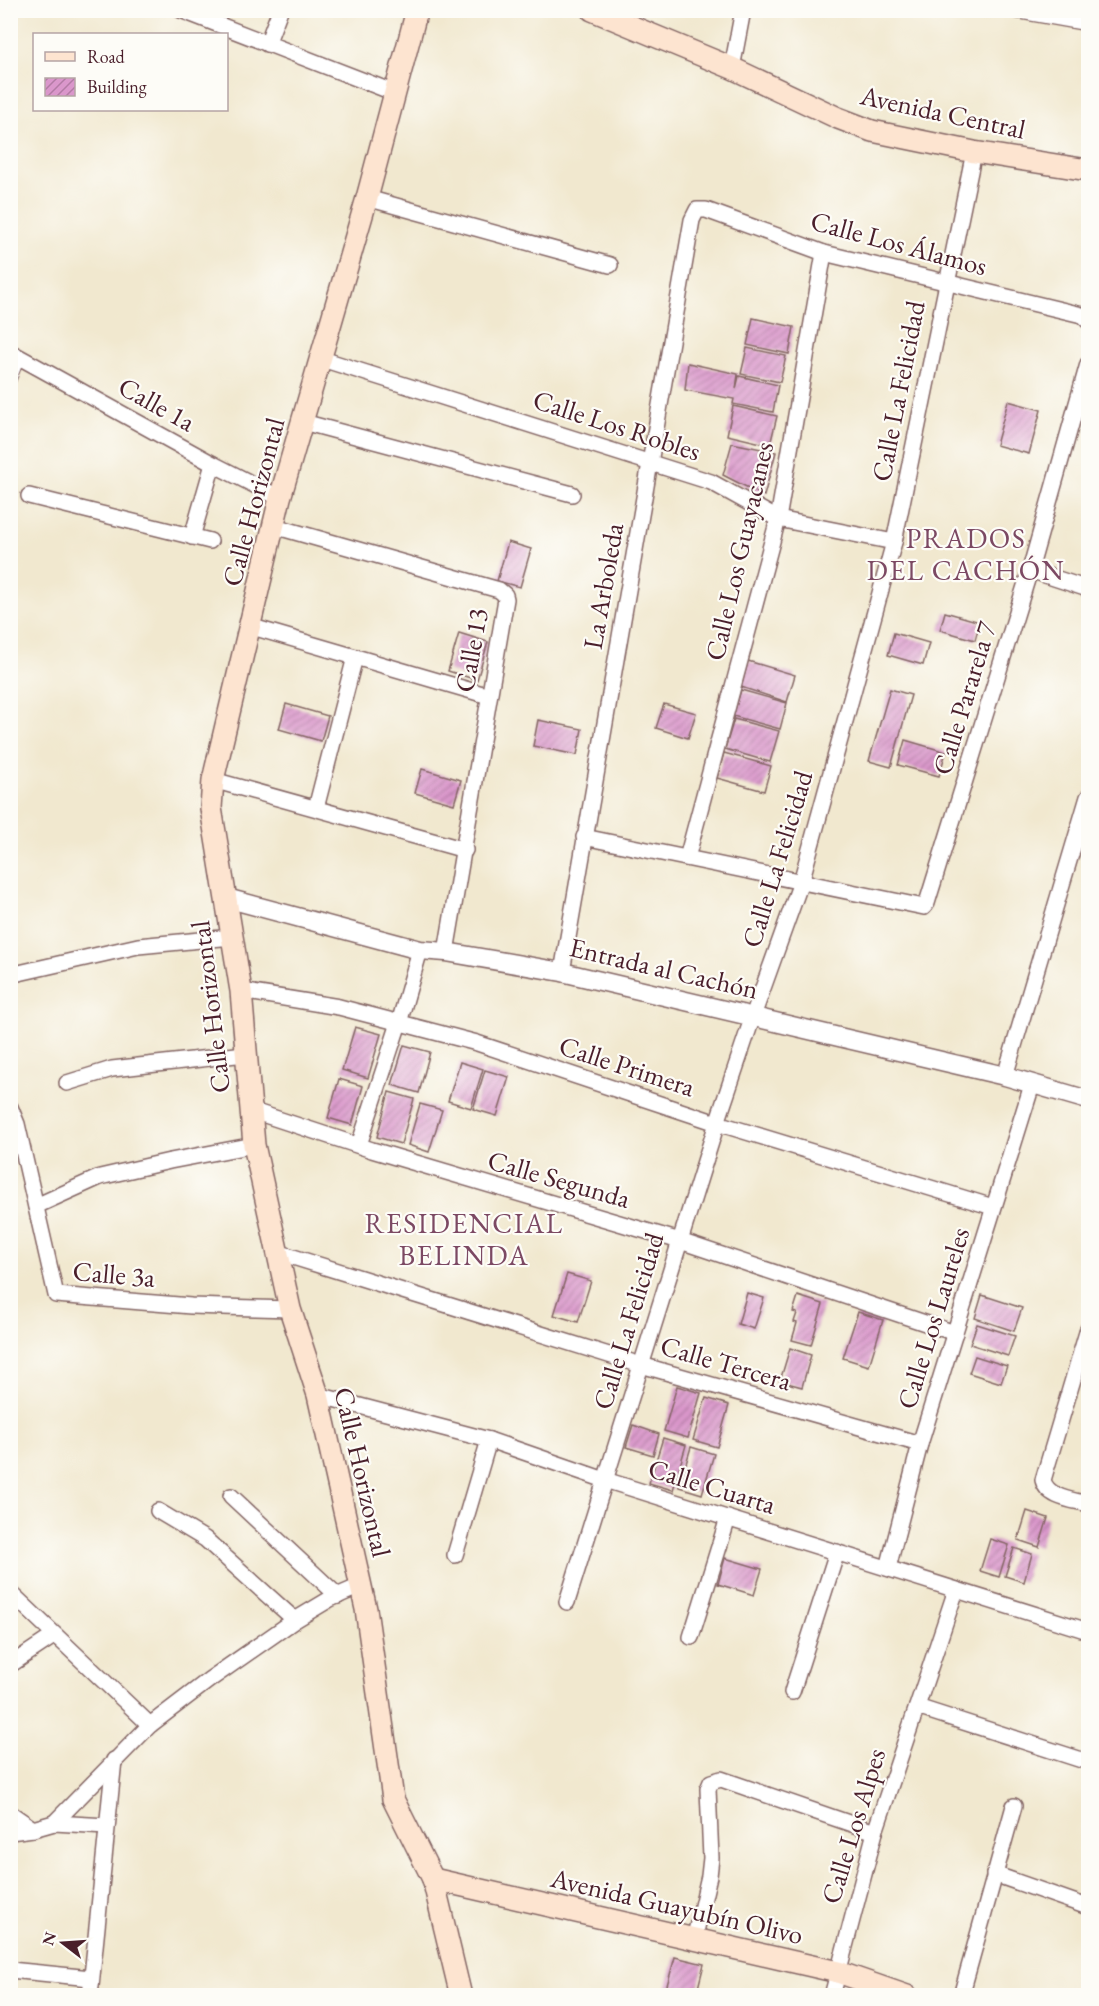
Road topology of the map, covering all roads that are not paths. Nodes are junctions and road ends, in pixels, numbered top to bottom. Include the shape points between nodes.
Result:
1 (181, 10) edge
2 (280, 10) edge
3 (417, 10) edge
4 (592, 10) edge
5 (743, 10) edge
6 (1015, 10) edge
7 (613, 15) edge
8 (1070, 15) edge
9 (1089, 22) edge
10 (267, 44) junction
11 (732, 68) junction
12 (395, 93) junction
13 (974, 152) junction
14 (1089, 170) edge
15 (367, 198) junction
16 (697, 210) joint
17 (824, 253) junction
18 (610, 265) dead end
19 (946, 283) junction
20 (1089, 321) edge
21 (16, 354) edge
22 (322, 359) junction
23 (1089, 364) edge
24 (10, 384) edge
25 (303, 422) junction
26 (651, 463) junction
27 (213, 464) junction
28 (572, 494) dead end
29 (29, 496) dead end
30 (280, 498) junction
31 (778, 519) junction
32 (274, 526) junction
33 (192, 537) junction
34 (210, 541) dead end
35 (894, 542) junction
36 (1030, 570) junction
37 (1089, 589) edge
38 (249, 627) junction
39 (355, 657) junction
40 (489, 696) junction
41 (213, 780) junction
42 (1089, 797) edge
43 (316, 808) junction
44 (584, 837) junction
45 (465, 850) junction
46 (687, 858) junction
47 (801, 882) junction
48 (226, 898) junction
49 (232, 937) junction
50 (420, 950) junction
51 (446, 952) junction
52 (562, 972) junction
53 (10, 975) edge
54 (241, 991) junction
55 (753, 1016) junction
56 (399, 1023) junction
57 (245, 1054) junction
58 (1005, 1076) junction
59 (67, 1083) dead end
60 (1032, 1085) junction
61 (1089, 1100) edge
62 (10, 1107) edge
63 (250, 1110) junction
64 (717, 1123) junction
65 (254, 1145) junction
66 (359, 1145) junction
67 (36, 1206) junction
68 (993, 1207) junction
69 (680, 1241) junction
70 (277, 1252) junction
71 (290, 1309) junction
72 (1089, 1329) edge
73 (955, 1333) junction
74 (641, 1365) junction
75 (318, 1395) junction
76 (489, 1440) junction
77 (921, 1444) junction
78 (606, 1480) junction
79 (231, 1496) dead end
80 (1089, 1504) edge
81 (158, 1511) dead end
82 (728, 1518) junction
83 (837, 1552) junction
84 (455, 1555) dead end
85 (888, 1568) junction
86 (360, 1586) junction
87 (956, 1590) junction
88 (10, 1592) edge
89 (339, 1596) junction
90 (567, 1602) dead end
91 (295, 1620) junction
92 (1089, 1631) edge
93 (55, 1635) junction
94 (691, 1636) dead end
95 (10, 1665) edge
96 (792, 1692) dead end
97 (916, 1707) junction
98 (150, 1725) junction
99 (114, 1760) junction
100 (1089, 1762) edge
101 (1014, 1806) dead end
102 (10, 1813) edge
103 (54, 1823) junction
104 (107, 1826) junction
105 (33, 1829) junction
106 (10, 1832) edge
107 (875, 1832) junction
108 (994, 1874) junction
109 (433, 1879) junction
110 (1089, 1907) edge
111 (694, 1940) junction
112 (10, 1970) edge
113 (838, 1972) junction
114 (91, 1978) junction
115 (90, 1995) edge
116 (461, 1995) edge
117 (832, 1995) edge
118 (907, 1995) edge
119 (961, 1995) edge

1 - 10 street
2 - 10 street
3 - 12 main road, Calle Horizontal
4 - 7 main road, Avenida Central
5 - 11 street
6 - 8 street
7 - 11 main road, Avenida Central
8 - 9 street
10 - 12 street
11 - 13 main road, Avenida Central via 872,131
12 - 15 main road, Calle Horizontal
13 - 14 main road, Avenida Central
13 - 19 street, Calle La Felicidad
15 - 18 street
15 - 22 main road, Calle Horizontal
16 - 17 street, Calle Los Álamos
16 - 26 street, La Arboleda via 692,220
17 - 19 street, Calle Los Álamos
17 - 31 street, Calle Los Guayacanes
19 - 20 street, Calle Los Álamos via 1082,315
19 - 35 street, Calle La Felicidad
21 - 24 lane
21 - 27 street, Calle 1a
22 - 25 main road, Calle Horizontal
22 - 26 street, Calle Los Robles
23 - 36 street, Calle Pararela 7
25 - 28 street
25 - 30 main road, Calle Horizontal
26 - 31 street, Calle Los Robles via 711,482
26 - 44 street, La Arboleda
27 - 30 street, Calle 1a
27 - 33 street
29 - 33 street
30 - 32 main road, Calle Horizontal
31 - 35 street, Calle Los Robles
31 - 46 street, Calle Los Guayacanes
32 - 38 main road, Calle Horizontal
32 - 40 street, Calle 13 via 499,590 506,599
33 - 34 street
35 - 47 street, Calle La Felicidad
36 - 37 street
36 - 47 street, Calle Pararela 7 via 927,903 924,907
38 - 39 street
38 - 41 main road, Calle Horizontal
39 - 40 street
39 - 43 street
40 - 45 street, Calle 13
41 - 43 street
41 - 48 main road, Calle Horizontal via 211,808
42 - 58 street
43 - 45 street
44 - 46 street
44 - 52 street, La Arboleda
45 - 51 street, Calle 13
46 - 47 street
47 - 55 street, Calle La Felicidad
48 - 49 main road, Calle Horizontal
48 - 50 street, Entrada al Cachón
49 - 53 street via 138,946
49 - 54 main road, Calle Horizontal
50 - 51 street, Entrada al Cachón
50 - 56 street
51 - 52 street, Entrada al Cachón
52 - 55 street, Entrada al Cachón
54 - 56 street, Calle Primera via 339,1007
54 - 57 main road, Calle Horizontal
55 - 58 street, Entrada al Cachón
55 - 64 street, Calle La Felicidad
56 - 64 street, Calle Primera via 477,1043
56 - 66 street
57 - 59 street via 112,1069
57 - 63 main road, Calle Horizontal
58 - 60 street, Entrada al Cachón
60 - 61 street, Entrada al Cachón
60 - 68 street, Calle Los Laureles
62 - 67 street, Calle 3a
63 - 65 main road, Calle Horizontal
63 - 66 street, Calle Segunda
64 - 68 street, Calle Primera
64 - 69 street, Calle La Felicidad
65 - 67 street via 100,1177
65 - 70 main road, Calle Horizontal
66 - 69 street, Calle Segunda
67 - 71 street, Calle 3a via 56,1295
68 - 73 street, Calle Los Laureles
69 - 73 street, Calle Segunda
69 - 74 street, Calle La Felicidad
70 - 71 main road, Calle Horizontal
70 - 74 street, Calle Tercera
71 - 75 main road, Calle Horizontal
72 - 80 street via 1043,1480 1049,1492
73 - 77 street, Calle Los Laureles
74 - 77 street, Calle Tercera
74 - 78 street, Calle La Felicidad
75 - 76 street, Calle Cuarta
75 - 86 main road, Calle Horizontal
76 - 78 street, Calle Cuarta
76 - 84 street
77 - 85 street, Calle Los Laureles
78 - 82 street, Calle Cuarta
78 - 90 street, Calle La Felicidad
79 - 89 street
81 - 91 street via 205,1539
82 - 83 street, Calle Cuarta
82 - 94 street
83 - 85 street, Calle Cuarta
83 - 96 street
85 - 87 street, Calle Cuarta
86 - 89 street
86 - 109 main road, Calle Horizontal via 393,1799
87 - 92 street, Calle Cuarta
87 - 97 street, Calle Los Alpes
88 - 93 street
89 - 91 street
91 - 98 street
93 - 95 street
93 - 98 street
97 - 100 street
97 - 107 street, Calle Los Alpes
98 - 99 street
99 - 103 street
99 - 104 street
101 - 108 street
102 - 105 street
103 - 104 street
103 - 105 street
104 - 114 street
105 - 106 street
107 - 111 street via 721,1779 711,1782 711,1858
107 - 113 street, Calle Los Alpes
108 - 110 street
108 - 119 street
109 - 111 main road, Avenida Guayubín Olivo
109 - 116 main road, Calle Horizontal
111 - 113 main road, Avenida Guayubín Olivo
112 - 114 street
113 - 117 street, Calle Los Alpes
113 - 118 main road, Avenida Guayubín Olivo
114 - 115 street

